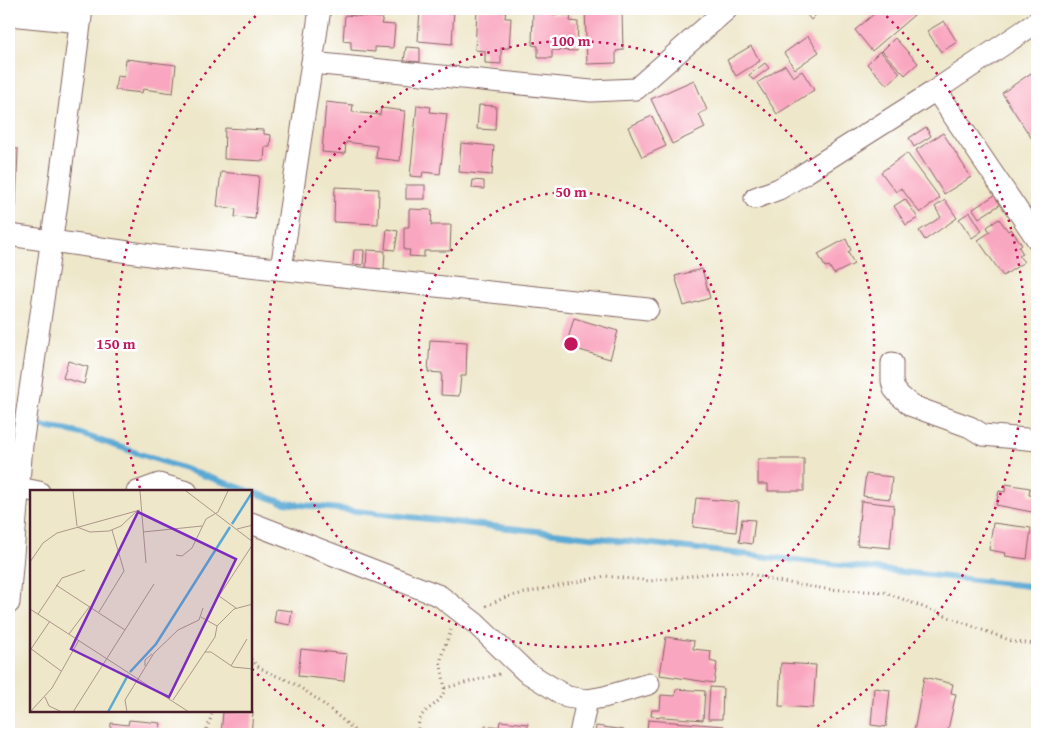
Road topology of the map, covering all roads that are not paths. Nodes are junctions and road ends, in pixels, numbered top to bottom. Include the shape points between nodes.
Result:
1 (320, 9) edge
2 (727, 9) edge
3 (9, 15) edge
4 (81, 15) edge
5 (1037, 22) edge
6 (312, 63) junction
7 (936, 90) junction
8 (754, 198) dead end
9 (9, 235) edge
10 (1037, 239) edge
11 (50, 242) junction
12 (281, 269) junction
13 (648, 309) dead end
14 (892, 363) dead end
15 (1037, 440) edge
16 (13, 487) edge
17 (30, 490) edge
18 (142, 490) edge
19 (180, 490) edge
20 (252, 523) edge
21 (9, 603) edge
22 (649, 684) dead end
23 (586, 700) junction
24 (580, 734) edge

1 - 6 street
2 - 6 street via 636,89 591,91
3 - 4 street
4 - 11 street
5 - 7 street
6 - 12 street
7 - 8 street via 779,189
7 - 10 street
9 - 11 street
11 - 12 street
11 - 16 street via 28,411
12 - 13 street
14 - 15 street via 894,389 912,406 970,427 982,435
16 - 17 street
16 - 21 street
18 - 19 street via 159,484
20 - 23 street via 440,596 525,671 558,693
22 - 23 street
23 - 24 street

